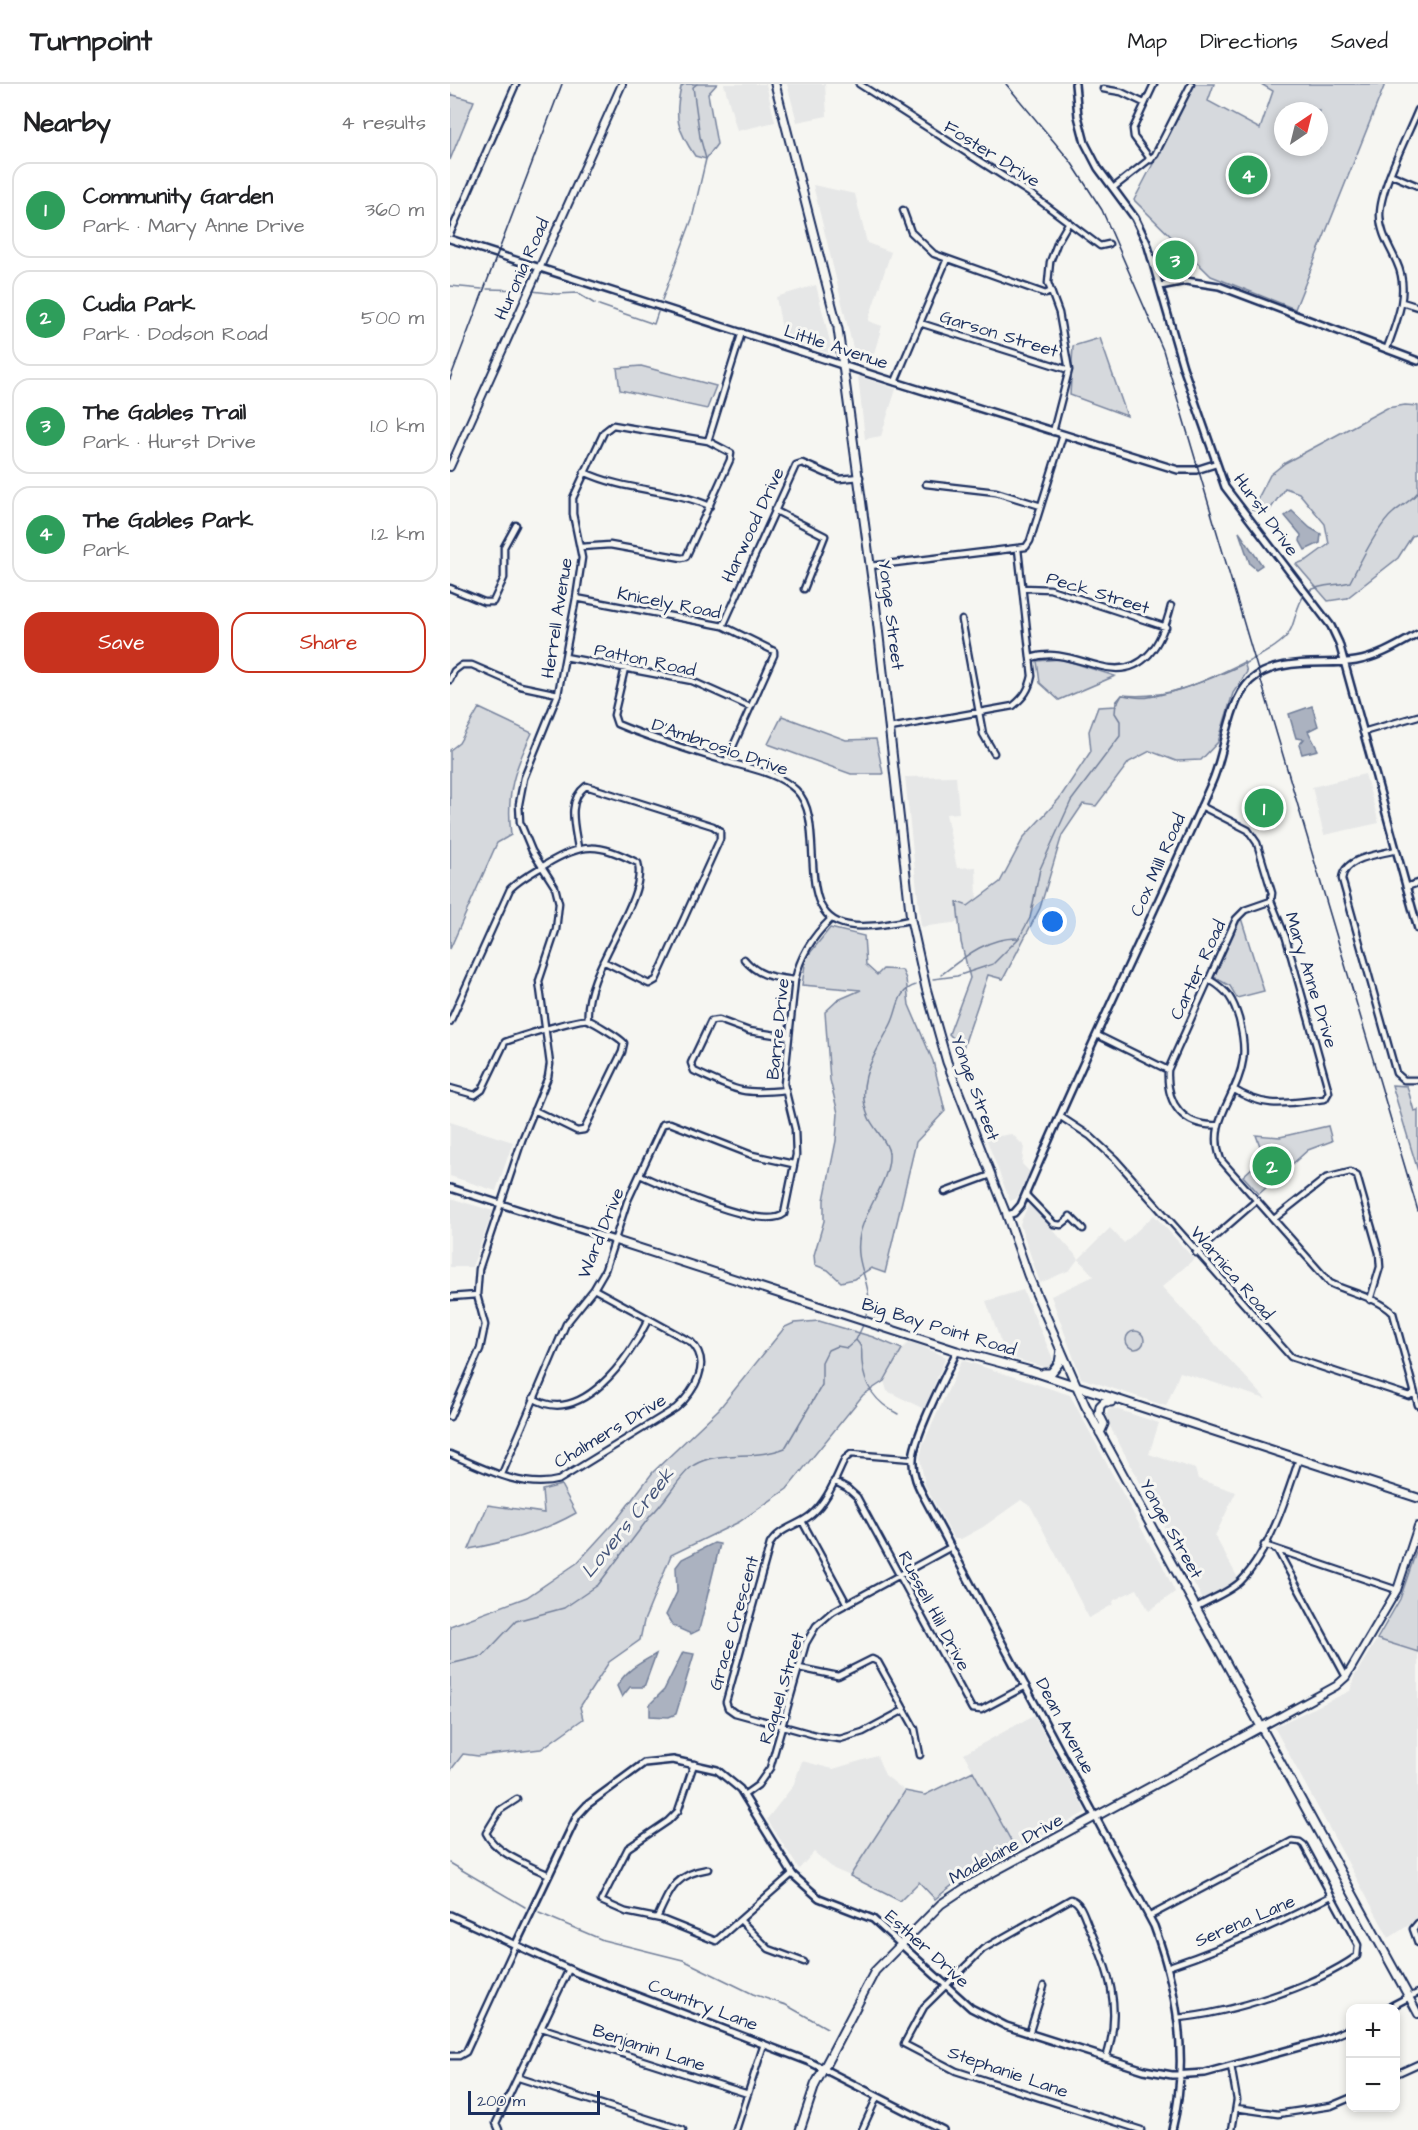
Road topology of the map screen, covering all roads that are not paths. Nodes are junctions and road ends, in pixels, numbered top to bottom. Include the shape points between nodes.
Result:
1 (516, 84) edge
2 (622, 84) edge
3 (776, 84) edge
4 (859, 84) edge
5 (1075, 84) edge
6 (1154, 84) edge
7 (1191, 84) edge
8 (1103, 89) dead end
9 (1144, 103) junction
10 (1418, 110) edge
11 (1151, 160) junction
12 (1392, 175) junction
13 (1418, 186) edge
14 (1113, 188) junction
15 (903, 210) dead end
16 (1069, 222) junction
17 (450, 234) edge
18 (450, 239) edge
19 (1109, 244) dead end
20 (947, 259) junction
21 (539, 267) junction
22 (1160, 286) junction
23 (1049, 292) junction
24 (1402, 302) junction
25 (1418, 307) edge
26 (920, 323) junction
27 (742, 332) junction
28 (1387, 348) junction
29 (1418, 361) edge
30 (845, 365) junction
31 (1069, 370) junction
32 (895, 382) junction
33 (1053, 432) junction
34 (1064, 435) junction
35 (708, 441) junction
36 (1215, 464) junction
37 (450, 467) edge
38 (584, 472) junction
39 (860, 477) junction
40 (926, 484) dead end
41 (710, 506) junction
42 (1041, 506) junction
43 (774, 510) junction
44 (516, 525) dead end
45 (580, 548) junction
46 (1018, 549) junction
47 (870, 566) junction
48 (450, 588) edge
49 (1023, 588) junction
50 (804, 589) dead end
51 (576, 598) junction
52 (1171, 606) dead end
53 (962, 620) dead end
54 (723, 626) junction
55 (1166, 627) junction
56 (1418, 634) edge
57 (565, 657) junction
58 (1031, 658) junction
59 (1345, 661) junction
60 (625, 668) junction
61 (450, 680) edge
62 (558, 694) junction
63 (750, 706) junction
64 (980, 712) junction
65 (1418, 716) edge
66 (890, 728) junction
67 (1363, 732) junction
68 (994, 753) dead end
69 (726, 762) junction
70 (1201, 806) junction
71 (578, 848) junction
72 (1396, 850) junction
73 (543, 866) junction
74 (1418, 883) edge
75 (1406, 887) junction
76 (1271, 901) junction
77 (831, 919) junction
78 (911, 920) junction
79 (1418, 929) edge
80 (744, 959) dead end
81 (603, 961) junction
82 (795, 980) junction
83 (1210, 980) junction
84 (588, 1019) junction
85 (450, 1022) edge
86 (546, 1029) junction
87 (1097, 1035) junction
88 (789, 1037) junction
89 (1168, 1070) junction
90 (1418, 1080) edge
91 (450, 1088) edge
92 (1233, 1089) junction
93 (786, 1090) junction
94 (534, 1110) junction
95 (1061, 1117) junction
96 (1218, 1125) junction
97 (793, 1164) junction
98 (640, 1175) junction
99 (991, 1175) junction
100 (450, 1188) edge
101 (945, 1192) dead end
102 (1026, 1195) junction
103 (1256, 1201) junction
104 (501, 1204) junction
105 (1006, 1215) junction
106 (1274, 1219) junction
107 (1083, 1229) dead end
108 (614, 1240) junction
109 (1196, 1253) junction
110 (594, 1289) junction
111 (477, 1294) junction
112 (450, 1297) edge
113 (1370, 1300) junction
114 (648, 1320) junction
115 (1061, 1350) junction
116 (957, 1351) junction
117 (1030, 1371) junction
118 (1077, 1388) junction
119 (1414, 1393) junction
120 (533, 1398) junction
121 (1122, 1402) junction
122 (1418, 1405) edge
123 (450, 1418) edge
124 (1100, 1433) junction
125 (450, 1455) edge
126 (913, 1459) junction
127 (1299, 1459) junction
128 (502, 1474) junction
129 (834, 1481) junction
130 (1418, 1498) edge
131 (802, 1521) junction
132 (1418, 1526) edge
133 (1264, 1545) junction
134 (951, 1547) junction
135 (1278, 1551) junction
136 (899, 1575) junction
137 (1397, 1590) junction
138 (847, 1604) junction
139 (1197, 1607) junction
140 (799, 1668) junction
141 (1346, 1677) junction
142 (1026, 1686) junction
143 (904, 1710) junction
144 (783, 1726) junction
145 (1261, 1727) junction
146 (920, 1755) dead end
147 (694, 1764) junction
148 (744, 1795) junction
149 (517, 1799) dead end
150 (1096, 1816) junction
151 (708, 1869) dead end
152 (792, 1874) junction
153 (549, 1875) junction
154 (1331, 1896) junction
155 (450, 1915) edge
156 (1150, 1916) junction
157 (657, 1918) junction
158 (740, 1920) junction
159 (1416, 1924) edge
160 (1418, 1942) edge
161 (902, 1943) junction
162 (516, 1944) junction
163 (804, 1962) dead end
164 (1167, 1967) junction
165 (569, 1969) junction
166 (946, 1986) junction
167 (1044, 1986) dead end
168 (1418, 1993) edge
169 (1409, 1997) junction
170 (1396, 2004) edge
171 (1418, 2014) edge
172 (1177, 2019) junction
173 (542, 2028) junction
174 (1346, 2031) edge
175 (1029, 2034) junction
176 (764, 2044) junction
177 (450, 2056) edge
178 (1106, 2058) junction
179 (1418, 2064) edge
180 (1231, 2067) junction
181 (823, 2068) junction
182 (1400, 2072) edge
183 (1179, 2075) junction
184 (519, 2078) junction
185 (748, 2094) junction
186 (877, 2097) junction
187 (1346, 2100) edge
188 (1236, 2108) junction
189 (500, 2130) edge
190 (683, 2130) edge
191 (736, 2130) edge
192 (800, 2130) edge
193 (862, 2130) edge
194 (943, 2130) edge
195 (1141, 2130) edge
196 (1172, 2130) edge
197 (1232, 2130) edge

1 - 17 street
2 - 21 main road, Huronia Road
3 - 30 main road, Yonge Street
4 - 16 street, Foster Drive
5 - 14 street, Hurst Drive via 1078,120 1085,143
6 - 9 street
7 - 11 street
8 - 9 street
9 - 11 street via 1133,133
10 - 12 street
11 - 14 street
12 - 13 street
12 - 24 street via 1380,219 1400,273
14 - 22 street, Hurst Drive via 1141,229
15 - 20 street via 919,243
16 - 19 street, Foster Drive via 1100,246
16 - 23 street via 1050,262
18 - 21 street, Little Avenue
20 - 23 street
20 - 26 street
21 - 27 street, Little Avenue
21 - 37 main road, Huronia Road
22 - 28 street via 1197,282 1219,286
22 - 36 street, Hurst Drive
23 - 31 street via 1059,313
24 - 25 street
24 - 28 street
26 - 31 street, Garson Street
26 - 32 street
27 - 30 street, Little Avenue
27 - 35 street
28 - 29 street
30 - 32 street, Little Avenue
30 - 39 main road, Yonge Street
31 - 33 street
32 - 33 street, Little Avenue
33 - 34 street, Little Avenue
34 - 36 street, Little Avenue via 1178,470
34 - 42 street
35 - 38 street, Herrell Avenue via 613,425 604,432
35 - 41 street via 728,450 731,457
36 - 59 street, Hurst Drive via 1225,487 1324,618
38 - 41 street via 614,485 685,497
38 - 45 street, Herrell Avenue via 573,505
39 - 43 street, Harwood Drive via 839,479 800,463 792,471
39 - 47 main road, Yonge Street
40 - 42 street via 996,492
41 - 45 street via 684,558 610,545
42 - 46 street via 1030,543
43 - 50 street via 825,536
43 - 54 street, Harwood Drive
44 - 48 street via 504,547 504,579 493,602
45 - 51 street, Herrell Avenue via 582,565
46 - 47 street
46 - 49 street
47 - 66 main road, Yonge Street
49 - 55 street, Peck Street via 1050,589
49 - 58 street
51 - 54 street, Knicely Road
51 - 57 street, Herrell Avenue
52 - 55 street
53 - 64 street
54 - 63 street, Knicely Road via 774,651
55 - 58 street via 1155,649 1131,665 1103,668 1052,654
56 - 59 street, Cox Mill Road via 1383,654
57 - 60 street, Patton Road
57 - 62 street, Herrell Avenue
58 - 64 street via 1029,688 1023,698 1013,706
59 - 67 street, Hurst Drive
59 - 70 street, Cox Mill Road via 1278,668 1250,681 1234,709 1222,756
60 - 63 street, Patton Road via 692,681
60 - 69 street, D'Ambrosio Drive via 614,715 617,724
61 - 62 street, Herrell Avenue via 462,664 472,665 520,686
62 - 73 street via 524,778 519,804 520,822
63 - 69 street, Knicely Road
64 - 66 street
64 - 68 street via 983,734
65 - 67 street
66 - 78 main road, Yonge Street
67 - 72 street, Hurst Drive
69 - 77 street, D'Ambrosio Drive via 786,782 798,791 808,810 817,898
70 - 76 street, Mary Anne Drive via 1248,830 1257,843
70 - 87 street, Cox Mill Road
71 - 73 street
71 - 81 street via 602,849 628,858 638,863 641,873
71 - 81 street via 573,815 579,792 586,786 720,831 720,839 656,980 649,984
72 - 75 street, Hurst Drive
72 - 90 street via 1352,862 1342,879 1396,1073 1404,1080
73 - 85 street via 510,890
73 - 86 street via 559,903 556,930 539,981
74 - 75 street
75 - 79 street, Hurst Drive
76 - 83 street, Carter Road via 1245,910 1236,919
76 - 92 street, Mary Anne Drive via 1286,938 1329,1092 1325,1099 1276,1105 1264,1104
77 - 78 street via 847,926
77 - 82 street, Barre Drive via 806,949
78 - 99 main road, Yonge Street via 947,1062
80 - 82 street via 754,971 766,976
81 - 84 street via 591,988
82 - 88 street, Barre Drive
83 - 89 street, Carter Road
83 - 92 street via 1227,991 1240,1022 1243,1062
84 - 86 street
84 - 94 street via 624,1043 590,1123 577,1131
86 - 91 street via 505,1042 482,1090 475,1095
86 - 94 street via 550,1064
87 - 89 street
87 - 95 street, Cox Mill Road
88 - 93 street, Barre Drive
88 - 93 street via 749,1031 719,1020 711,1022 691,1063 694,1071 740,1092
89 - 96 street via 1167,1087 1176,1110 1204,1125
92 - 96 street
93 - 97 street, Barre Drive via 795,1129
94 - 104 street
95 - 102 street, Cox Mill Road
95 - 109 street, Warnica Road via 1115,1159
96 - 103 street via 1216,1148 1221,1160
97 - 98 street, Ward Drive via 752,1155 670,1123 663,1124
97 - 98 street, Barre Drive via 784,1214 770,1219 690,1197
98 - 108 street, Ward Drive
99 - 101 street
99 - 105 main road, Yonge Street
100 - 104 street, Big Bay Point Road
102 - 105 street, Cox Mill Road via 1014,1213
102 - 107 street via 1054,1224 1061,1225 1070,1216
103 - 106 street
103 - 109 street
104 - 108 street, Big Bay Point Road
104 - 111 street via 479,1269
105 - 115 main road, Yonge Street
106 - 113 street via 1330,1283
106 - 113 street via 1326,1178 1350,1172 1357,1176 1380,1253
108 - 110 street, Ward Drive
108 - 116 main road, Big Bay Point Road
109 - 119 street, Warnica Road via 1291,1357 1409,1396
110 - 114 street, Chalmers Drive
110 - 120 street, Ward Drive via 566,1324
111 - 112 street
111 - 123 street via 485,1324 480,1349
113 - 119 street via 1393,1313
114 - 120 street via 625,1361 606,1382 562,1406 542,1404
114 - 128 street, Chalmers Drive via 698,1348 700,1372 685,1400 559,1480 530,1483
115 - 117 main road via 1059,1363 1051,1373
115 - 118 main road, Yonge Street
116 - 117 main road, Big Bay Point Road
116 - 126 street, Dean Avenue via 917,1441
117 - 118 main road, Big Bay Point Road
118 - 121 main road, Big Bay Point Road
118 - 124 main road, Yonge Street
119 - 122 street
120 - 128 street, Ward Drive
121 - 124 main road via 1106,1401 1101,1405 1099,1413 1104,1424
121 - 127 main road, Big Bay Point Road
124 - 139 main road, Yonge Street
125 - 128 street, Chalmers Drive
126 - 129 street, Grace Crescent via 851,1454
126 - 134 street, Dean Avenue via 918,1487
127 - 130 main road, Big Bay Point Road
127 - 133 street
129 - 131 street, Grace Crescent via 822,1504
129 - 136 street, Russell Hill Drive via 856,1497
131 - 138 street
131 - 144 street, Grace Crescent via 779,1533 770,1544 726,1702 731,1711
132 - 137 main road
133 - 135 street
133 - 139 street via 1240,1583
134 - 136 street, Raquel Street
134 - 142 street, Dean Avenue
135 - 137 street
135 - 141 street
136 - 138 street, Raquel Street
136 - 142 street, Russell Hill Drive via 972,1709 981,1710
137 - 141 main road
138 - 140 street, Raquel Street via 816,1626
139 - 145 main road, Yonge Street
140 - 143 street via 838,1676 875,1660
140 - 144 street, Raquel Street
141 - 145 main road
142 - 150 street, Dean Avenue
143 - 144 street, Grace Crescent via 846,1738 825,1738
143 - 146 street via 915,1730
144 - 148 street, Raquel Street via 768,1772
145 - 150 main road, Madelaine Drive
145 - 169 main road, Yonge Street
147 - 148 street, Esther Drive via 723,1773
147 - 153 street, Esther Drive via 673,1760 644,1763 587,1805 577,1816
147 - 157 street via 678,1811 628,1848 601,1901 624,1912
148 - 152 street, Esther Drive
149 - 153 street via 500,1810 486,1833 513,1857
150 - 156 street, Dean Avenue
150 - 161 main road, Madelaine Drive via 952,1895
151 - 157 street via 676,1882
152 - 158 street
152 - 161 street, Esther Drive via 819,1898 873,1919
153 - 162 street, Esther Drive
154 - 156 street via 1304,1845 1294,1841
154 - 164 street, Serena Lane via 1243,1939
154 - 172 street via 1358,1946 1357,1956 1298,1988
155 - 162 street, Country Lane
156 - 164 street, Dean Avenue
157 - 158 street via 716,1941
158 - 163 street via 768,1949
159 - 160 street via 1413,1933
161 - 166 street, Esther Drive
161 - 181 main road, Madelaine Drive via 874,1972
162 - 165 street, Country Lane
162 - 177 street, Esther Drive via 466,2052
164 - 172 street, Dean Avenue
165 - 173 street
165 - 176 street, Country Lane
166 - 175 street, Esther Drive via 983,2016
166 - 178 street via 988,1945 1066,1900 1073,1900 1111,1981 1114,2022
166 - 195 street, Stephanie Lane via 923,2008 904,2044 956,2071
167 - 175 street
168 - 169 street
169 - 170 street
169 - 171 main road, Yonge Street
172 - 183 street, Dean Avenue
173 - 184 street
173 - 185 street, Benjamin Lane
174 - 180 street, Esther Drive via 1321,2042
175 - 178 street, Esther Drive
176 - 181 street, Country Lane
176 - 185 street
178 - 183 street, Esther Drive via 1148,2071
179 - 182 street
180 - 183 street, Esther Drive
180 - 188 street via 1237,2090
181 - 186 street, Country Lane
181 - 192 main road, Madelaine Drive
183 - 196 street, Dean Avenue
184 - 189 street via 496,2123
184 - 190 street
185 - 191 street
186 - 193 street
186 - 194 street, Country Lane
187 - 188 street via 1331,2106 1278,2114
188 - 197 street

